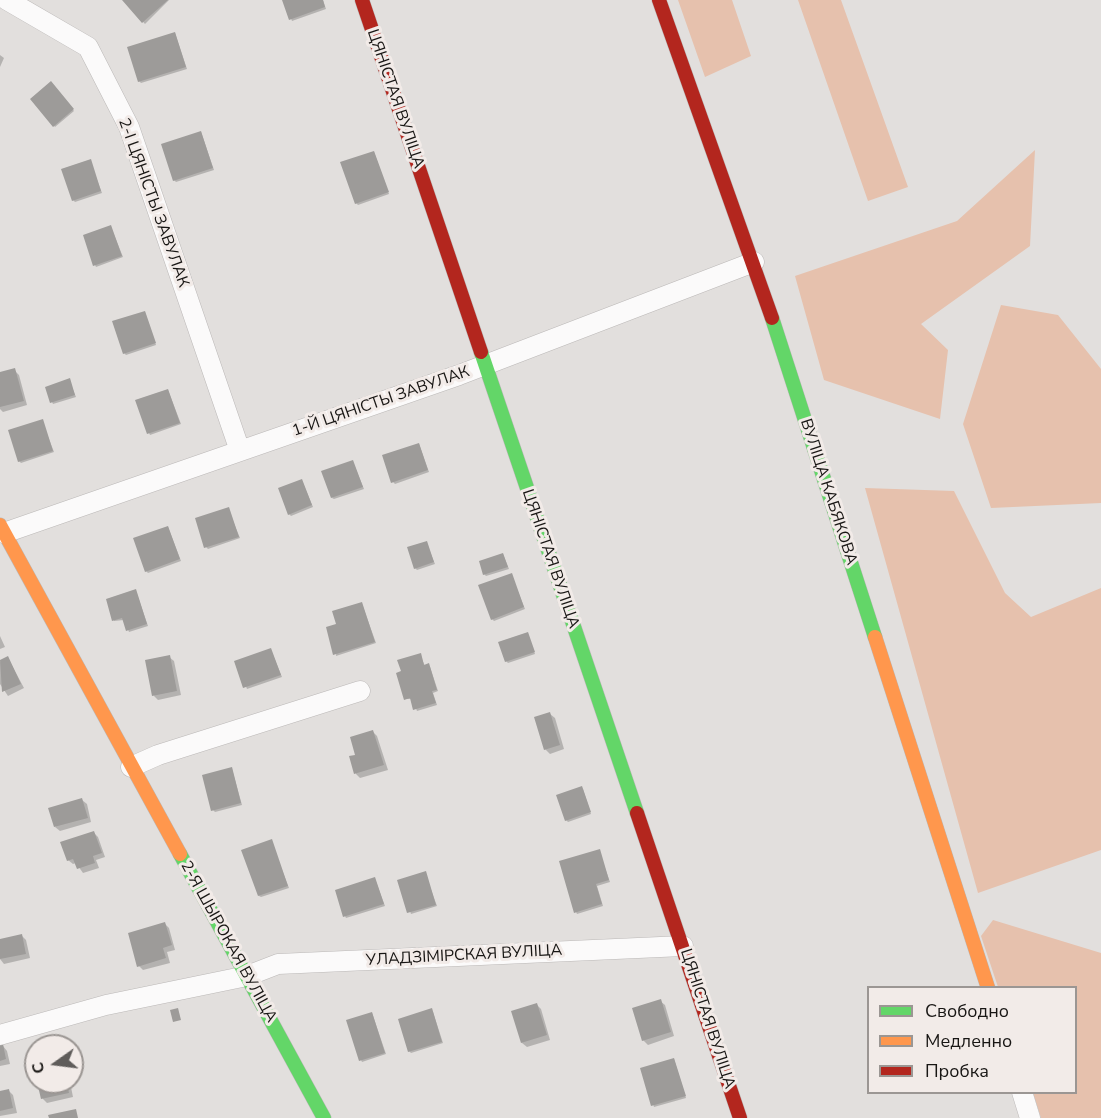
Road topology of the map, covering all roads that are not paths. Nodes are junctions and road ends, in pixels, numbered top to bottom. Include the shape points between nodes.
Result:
1 (7, 0) edge
2 (362, 0) edge
3 (659, 0) edge
4 (754, 262) junction
5 (484, 365) junction
6 (240, 451) junction
7 (2, 529) edge
8 (360, 691) dead end
9 (131, 767) junction
10 (683, 946) junction
11 (247, 976) junction
12 (988, 986) edge
13 (0, 1035) edge
14 (1023, 1094) edge
15 (324, 1118) edge
16 (740, 1118) edge
17 (1030, 1118) edge

1 - 6 street, 2-І ЦЯНІСТЫ ЗАВУЛАК via 88,47 129,127
2 - 5 street, ЦЯНІСТАЯ ВУЛІЦА
3 - 4 street, ВУЛІЦА КАБЯКОВА
4 - 5 street, 1-Й ЦЯНІСТЫ ЗАВУЛАК
4 - 12 street, ВУЛІЦА КАБЯКОВА
5 - 6 street, 1-Й ЦЯНІСТЫ ЗАВУЛАК
5 - 10 street, ЦЯНІСТАЯ ВУЛІЦА
6 - 7 street, 1-Й ЦЯНІСТЫ ЗАВУЛАК
7 - 9 street, 2-Я ШЫРОКАЯ ВУЛІЦА
8 - 9 street
9 - 11 street, 2-Я ШЫРОКАЯ ВУЛІЦА
10 - 11 street, УЛАДЗІМІРСКАЯ ВУЛІЦА via 278,964
10 - 16 street, ЦЯНІСТАЯ ВУЛІЦА
11 - 13 street, УЛАДЗІМІРСКАЯ ВУЛІЦА via 106,1005
11 - 15 street, 2-Я ШЫРОКАЯ ВУЛІЦА
14 - 17 street

